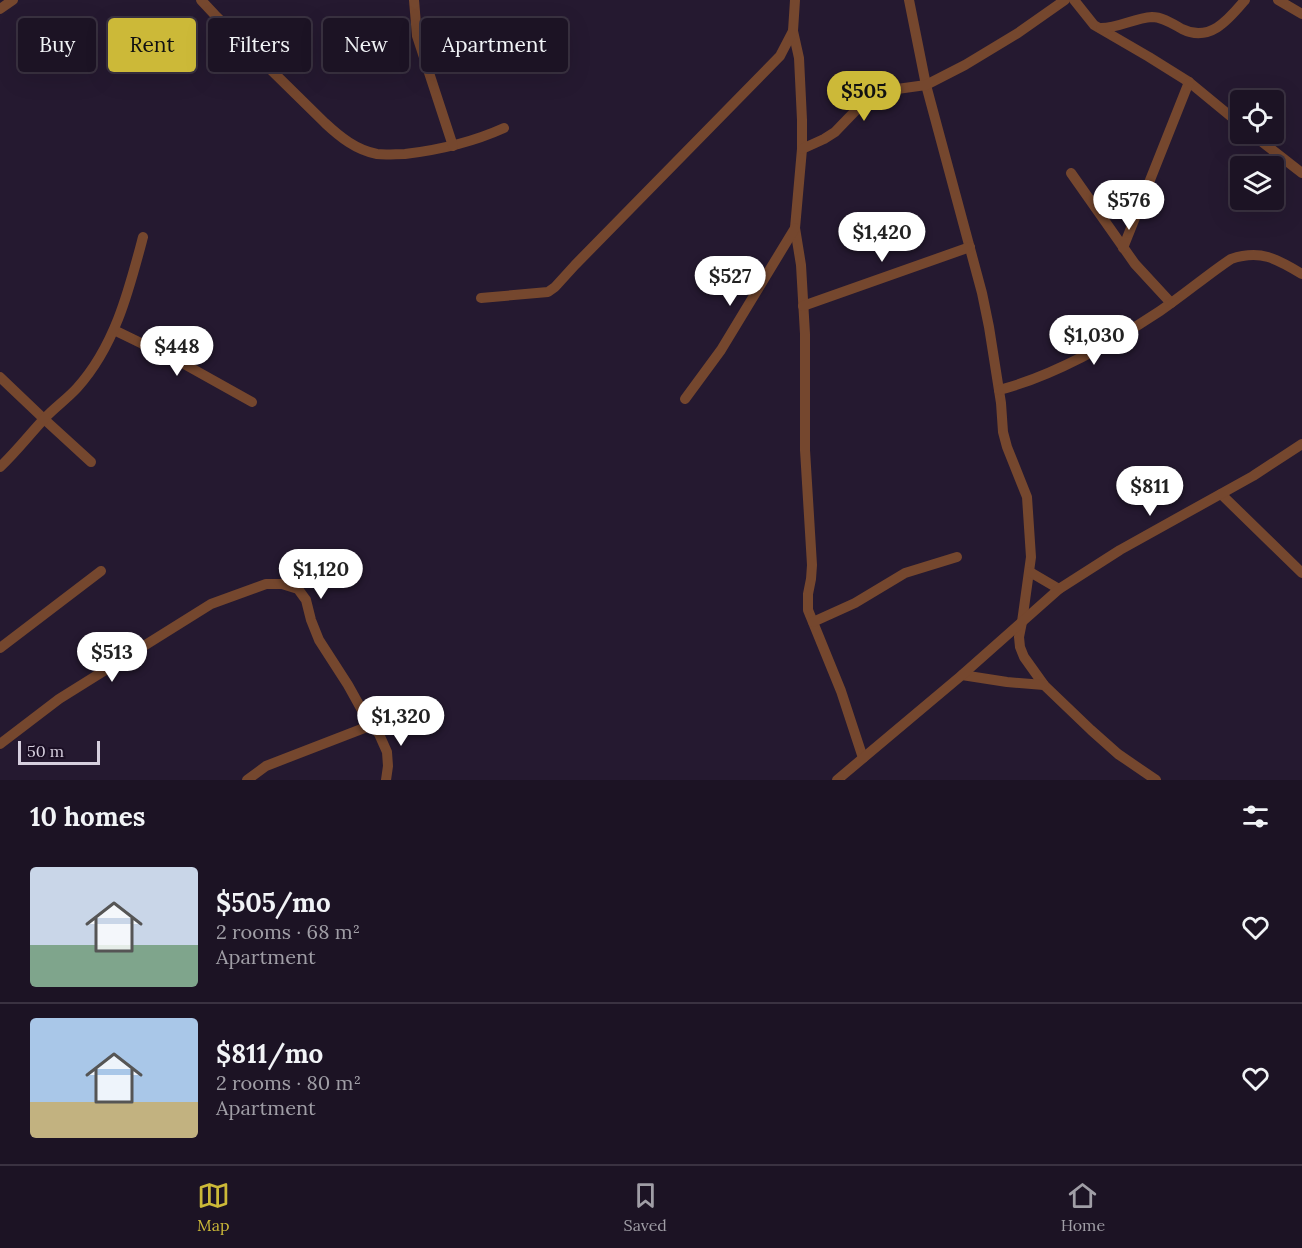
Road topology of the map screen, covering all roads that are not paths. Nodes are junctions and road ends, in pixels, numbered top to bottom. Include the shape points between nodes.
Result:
1 (13, 0) edge
2 (201, 0) edge
3 (414, 0) edge
4 (795, 0) edge
5 (909, 0) edge
6 (1065, 0) edge
7 (1074, 0) edge
8 (1245, 0) edge
9 (1278, 0) edge
10 (0, 9) edge
11 (1302, 14) edge
12 (1101, 28) junction
13 (793, 31) junction
14 (1190, 82) junction
15 (926, 84) junction
16 (1230, 116) edge
17 (504, 128) dead end
18 (1265, 144) edge
19 (453, 146) junction
20 (802, 148) junction
21 (1071, 172) dead end
22 (1302, 173) edge
23 (795, 228) junction
24 (143, 237) dead end
25 (970, 247) junction
26 (1123, 248) junction
27 (1302, 274) edge
28 (481, 298) dead end
29 (1171, 303) junction
30 (803, 306) junction
31 (114, 330) junction
32 (0, 376) edge
33 (999, 390) junction
34 (685, 399) dead end
35 (252, 402) dead end
36 (44, 419) junction
37 (1302, 444) edge
38 (91, 462) dead end
39 (0, 467) edge
40 (1221, 494) junction
41 (957, 557) dead end
42 (101, 572) dead end
43 (1030, 572) junction
44 (1302, 573) edge
45 (1059, 589) junction
46 (813, 622) junction
47 (1022, 622) junction
48 (0, 648) edge
49 (962, 675) junction
50 (1044, 686) junction
51 (372, 725) junction
52 (0, 744) edge
53 (863, 758) junction
54 (247, 780) edge
55 (386, 780) edge
56 (837, 780) edge
57 (1156, 780) edge

1 - 10 street
2 - 19 street via 342,139 377,154 425,152
3 - 19 street via 417,36
4 - 13 street
5 - 15 street
6 - 15 street via 1001,44
7 - 12 street
8 - 12 street via 1217,28 1202,33 1185,31 1152,17
9 - 11 street
12 - 14 street
13 - 20 street via 799,58
13 - 28 street via 780,56 555,287 548,292
14 - 16 street
14 - 26 street
15 - 20 street via 878,96 861,105 835,132
15 - 25 street
17 - 19 street
18 - 22 street
20 - 23 street
21 - 26 street
23 - 30 street
23 - 34 street via 721,350
24 - 31 street
25 - 30 street
25 - 33 street
26 - 29 street
27 - 29 street via 1279,260 1245,254 1231,259
29 - 33 street via 1109,342 1024,383
30 - 46 street via 805,450 812,565 808,610
31 - 35 street
31 - 36 street via 78,388
32 - 36 street
33 - 43 street via 1007,447 1027,497
36 - 38 street
36 - 39 street
37 - 40 street
40 - 44 street
40 - 45 street
41 - 46 street via 905,573
42 - 48 street
43 - 45 street
43 - 47 street
45 - 47 street
46 - 53 street
47 - 49 street
47 - 50 street via 1020,647
49 - 50 street
49 - 53 street
50 - 57 street via 1119,754
51 - 52 street via 319,640 306,600 298,589 266,584 211,604 59,699
51 - 54 street via 267,766
51 - 55 street via 387,752
53 - 56 street

